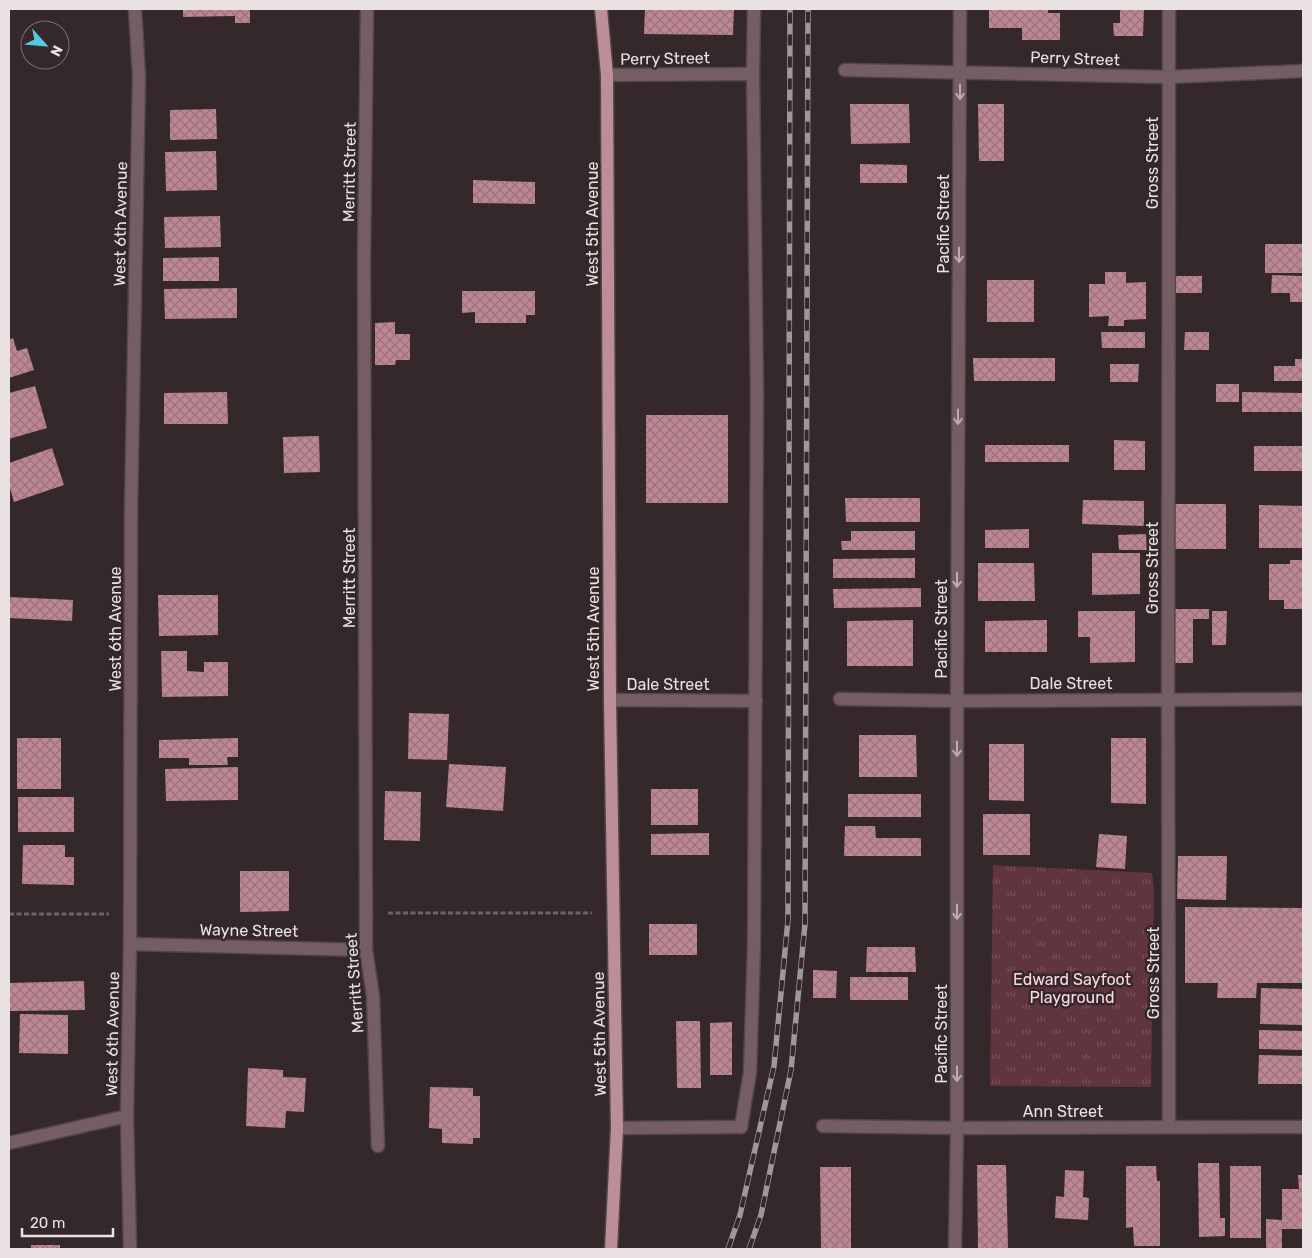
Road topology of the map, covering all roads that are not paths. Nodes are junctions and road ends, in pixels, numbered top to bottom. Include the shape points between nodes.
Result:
1 (135, 9) edge
2 (366, 9) edge
3 (601, 9) edge
4 (754, 9) edge
5 (960, 9) edge
6 (1169, 9) edge
7 (846, 70) dead end
8 (960, 71) junction
9 (1303, 71) edge
10 (753, 74) junction
11 (607, 75) junction
12 (1168, 77) junction
13 (840, 699) dead end
14 (1168, 699) junction
15 (1303, 699) edge
16 (610, 700) junction
17 (756, 701) junction
18 (957, 701) junction
19 (130, 944) junction
20 (366, 950) junction
21 (127, 1116) junction
22 (823, 1126) dead end
23 (1170, 1126) junction
24 (1303, 1127) edge
25 (617, 1128) junction
26 (958, 1128) junction
27 (9, 1143) edge
28 (378, 1146) dead end
29 (130, 1249) edge
30 (611, 1249) edge
31 (955, 1249) edge

1 - 19 street, West 6th Avenue via 139,76 131,510
2 - 20 street, Merritt Street
3 - 11 main road, West 5th Avenue
4 - 10 street
5 - 8 street, Pacific Street
6 - 12 street, Gross Street
7 - 8 street, Perry Street
8 - 12 street, Perry Street
8 -> 18 street, Pacific Street
9 - 12 street, Perry Street
10 - 11 street, Perry Street
10 - 17 street
11 - 16 main road, West 5th Avenue
12 - 14 street, Gross Street
13 - 18 street, Dale Street
14 - 15 street, Dale Street
14 - 18 street, Dale Street
14 - 23 street, Gross Street
16 - 17 street, Dale Street
16 - 25 main road, West 5th Avenue
17 - 25 street via 750,1072 741,1127
18 -> 26 street, Pacific Street
19 - 20 street, Wayne Street
19 - 21 street, West 6th Avenue
20 - 28 street, Merritt Street via 374,996
21 - 27 street
21 - 29 street, West 6th Avenue
22 - 26 street, Ann Street
23 - 24 street, Ann Street
23 - 26 street, Ann Street
25 - 30 main road, West 5th Avenue
26 - 31 street, Pacific Street

